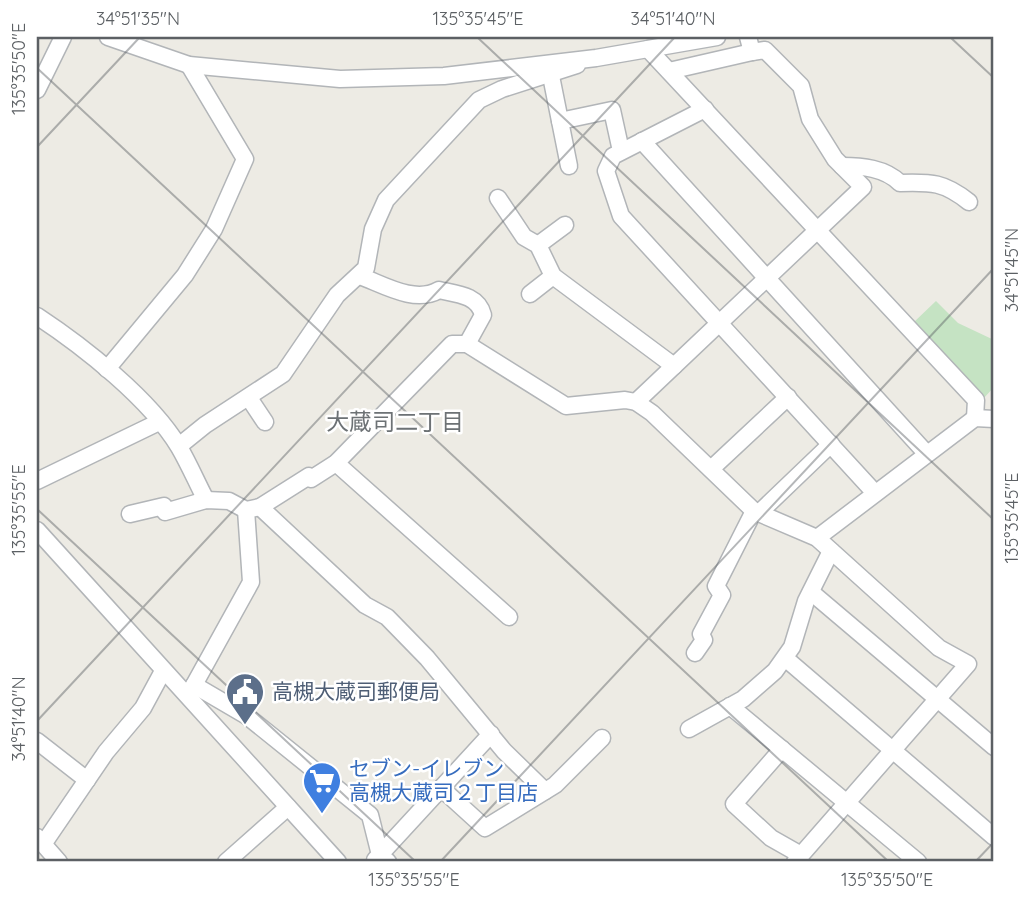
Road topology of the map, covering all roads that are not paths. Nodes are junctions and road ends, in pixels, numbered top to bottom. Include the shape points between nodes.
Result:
1 (63, 37) edge
2 (108, 37) edge
3 (717, 37) edge
4 (750, 44) edge
5 (648, 49) junction
6 (596, 58) junction
7 (189, 65) junction
8 (668, 71) junction
9 (551, 76) junction
10 (37, 90) edge
11 (705, 109) junction
12 (560, 121) junction
13 (642, 141) junction
14 (621, 151) junction
15 (569, 166) dead end
16 (842, 166) junction
17 (498, 198) dead end
18 (970, 202) dead end
19 (565, 225) dead end
20 (818, 229) junction
21 (538, 245) junction
22 (360, 276) junction
23 (553, 276) junction
24 (767, 278) junction
25 (530, 294) dead end
26 (37, 316) edge
27 (720, 323) junction
28 (467, 344) junction
29 (674, 366) junction
30 (107, 369) junction
31 (788, 397) junction
32 (249, 398) junction
33 (636, 402) junction
34 (975, 418) junction
35 (994, 419) edge
36 (159, 422) junction
37 (265, 422) dead end
38 (831, 444) junction
39 (178, 446) junction
40 (926, 453) junction
41 (335, 463) junction
42 (711, 469) junction
43 (37, 481) edge
44 (875, 493) junction
45 (206, 500) junction
46 (253, 508) junction
47 (757, 512) junction
48 (130, 514) dead end
49 (37, 530) edge
50 (817, 538) junction
51 (831, 551) junction
52 (811, 592) junction
53 (509, 617) dead end
54 (695, 653) dead end
55 (785, 658) junction
56 (163, 671) junction
57 (190, 691) junction
58 (937, 699) junction
59 (730, 706) junction
60 (689, 729) dead end
61 (491, 734) junction
62 (602, 738) dead end
63 (37, 741) edge
64 (994, 747) edge
65 (782, 749) junction
66 (894, 750) junction
67 (87, 780) junction
68 (441, 788) junction
69 (556, 791) junction
70 (847, 803) junction
71 (288, 807) junction
72 (994, 837) edge
73 (40, 840) edge
74 (798, 859) edge
75 (380, 860) edge
76 (59, 862) edge
77 (226, 862) edge
78 (338, 862) edge
79 (918, 862) edge

1 - 10 street
2 - 7 street
3 - 5 street
4 - 8 street
4 - 16 street via 765,50 801,86 810,119
5 - 6 street
5 - 8 street
6 - 7 street via 444,76 340,79
6 - 9 street
7 - 30 street via 245,159 214,229 185,275
8 - 11 street
9 - 12 street
9 - 22 street via 479,100 386,200
11 - 13 street
11 - 20 street
12 - 14 street via 612,110
12 - 15 street
13 - 14 street
13 - 24 street
14 - 27 street via 606,171 621,216
16 - 18 street via 875,169 900,183 937,182
16 - 20 street via 863,187
17 - 21 street via 524,237
19 - 21 street
20 - 24 street
20 - 34 street via 976,400
21 - 23 street
22 - 28 street via 415,295 427,297 439,290 471,298 481,306 483,315
22 - 32 street via 337,295 283,374
23 - 25 street
23 - 29 street
24 - 27 street
24 - 40 street
26 - 30 street
27 - 29 street
27 - 31 street
28 - 33 street via 566,406
28 - 41 street via 452,344
29 - 33 street
30 - 36 street
31 - 38 street
31 - 42 street
32 - 37 street
32 - 39 street
33 - 42 street
34 - 35 street
34 - 40 street
36 - 39 street
36 - 43 street
38 - 44 street
38 - 47 street
39 - 45 street
40 - 44 street
41 - 46 street
41 - 53 street
42 - 47 street
44 - 50 street
45 - 46 street
45 - 48 street via 165,512 164,506
46 - 57 street via 251,582
46 - 61 street via 365,605 387,617
47 - 50 street
47 - 54 street via 716,586 722,595
49 - 56 street
50 - 51 street
51 - 52 street
51 - 58 street via 939,648 968,664
52 - 55 street
52 - 58 street
55 - 59 street via 763,683
55 - 66 street
56 - 57 street
56 - 67 street via 144,708
57 - 71 street
57 - 75 street via 247,716 370,815
58 - 64 street
58 - 66 street
59 - 60 street
59 - 65 street
61 - 68 street
61 - 69 street
62 - 69 street
63 - 67 street
65 - 70 street
65 - 74 street via 734,804
66 - 70 street
66 - 72 street
67 - 73 street
68 - 69 street via 485,828
68 - 75 street
70 - 74 street
70 - 79 street
71 - 77 street
71 - 78 street
73 - 76 street

